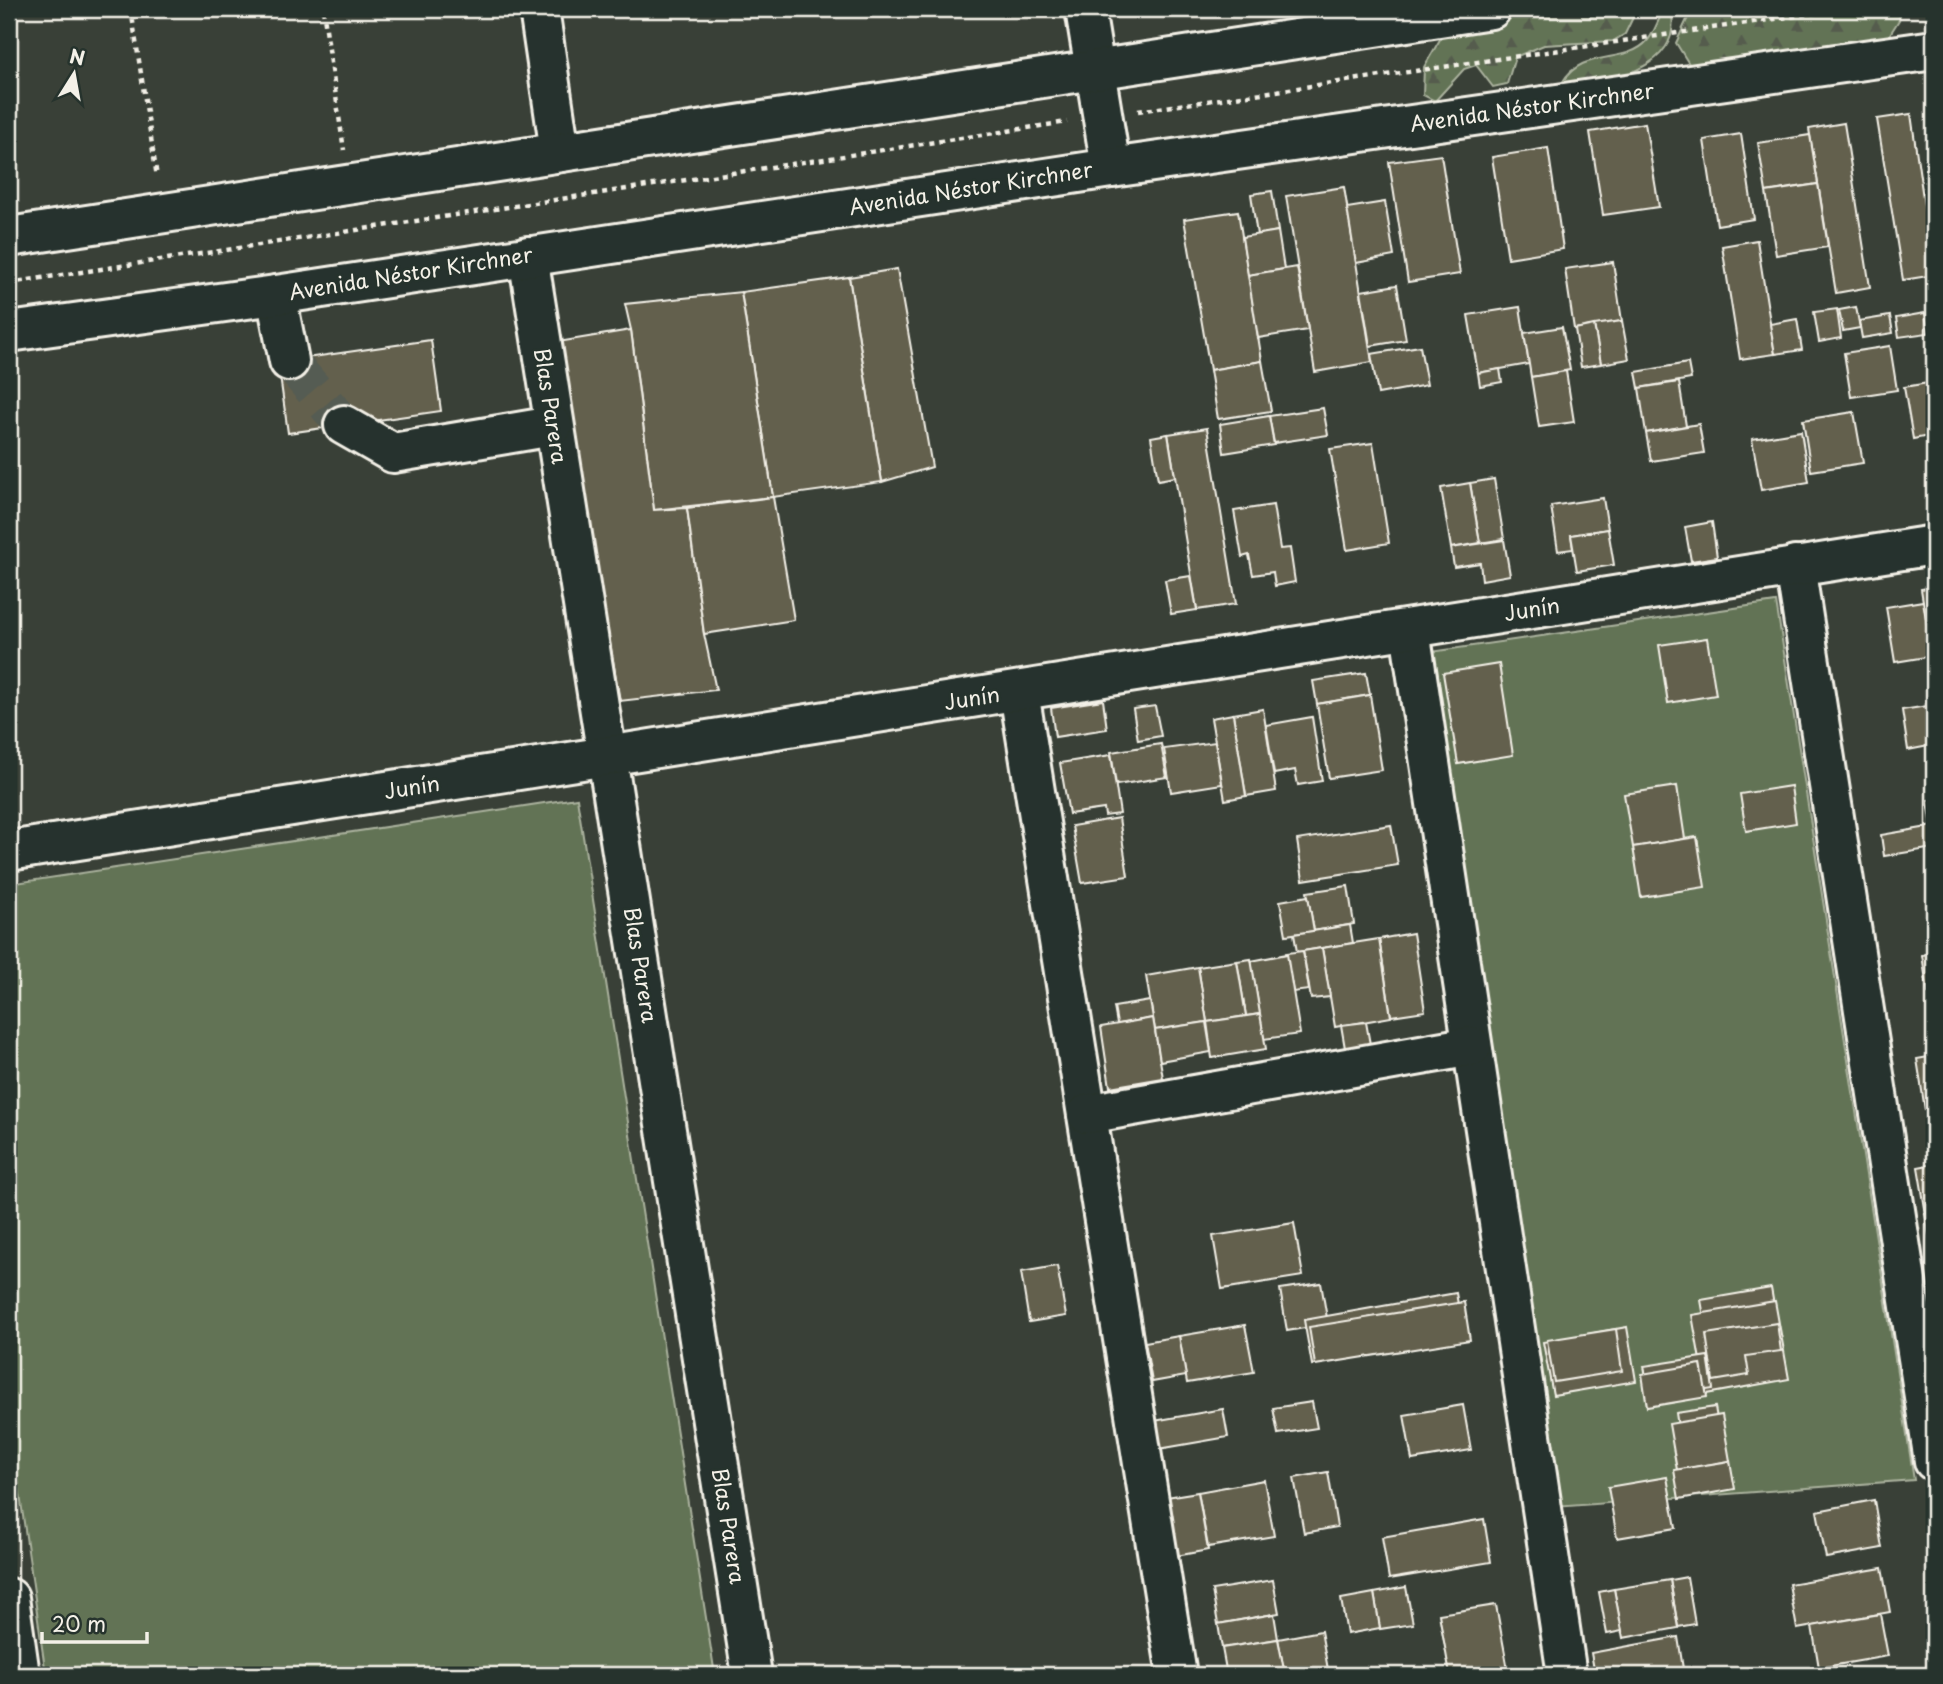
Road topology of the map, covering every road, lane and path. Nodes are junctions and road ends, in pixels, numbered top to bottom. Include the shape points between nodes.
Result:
1 (131, 9) edge
2 (323, 9) edge
3 (539, 9) edge
4 (1085, 9) edge
5 (1491, 9) edge
6 (1844, 9) edge
7 (1423, 14) edge
8 (1934, 50) edge
9 (1095, 68) junction
10 (1103, 116) junction
11 (560, 152) junction
12 (1111, 168) junction
13 (349, 185) junction
14 (162, 214) junction
15 (9, 237) edge
16 (528, 256) junction
17 (9, 283) edge
18 (276, 295) junction
19 (9, 332) edge
20 (289, 361) tunnel mouth
21 (344, 425) tunnel mouth
22 (553, 426) junction
23 (1934, 545) edge
24 (1796, 566) junction
25 (1410, 630) junction
26 (1019, 692) junction
27 (607, 758) junction
28 (9, 851) edge
29 (1472, 1046) junction
30 (1087, 1114) junction
31 (1934, 1461) edge
32 (9, 1598) edge
33 (20, 1675) edge
34 (752, 1675) edge
35 (1177, 1675) edge
36 (1567, 1675) edge

1 - 14 path
2 - 13 path
3 - 11 street
4 - 9 street
5 - 7 street
6 - 10 path
7 - 9 street
8 - 12 street, Avenida Néstor Kirchner
9 - 10 street
9 - 11 street
10 - 12 street
10 - 17 path
11 - 13 street
12 - 16 street, Avenida Néstor Kirchner
13 - 14 street
14 - 15 street
16 - 18 street, Avenida Néstor Kirchner
16 - 22 street, Blas Parera
18 - 19 street, Avenida Néstor Kirchner
18 - 20 street
21 - 22 street via 393,453
22 - 27 street, Blas Parera
23 - 24 street, Junín
24 - 25 street, Junín
24 - 31 street
25 - 26 street, Junín
25 - 29 street
26 - 27 street, Junín
26 - 30 street
27 - 28 street, Junín
27 - 34 street, Blas Parera
29 - 30 street
29 - 36 street
30 - 35 street
32 - 33 street

